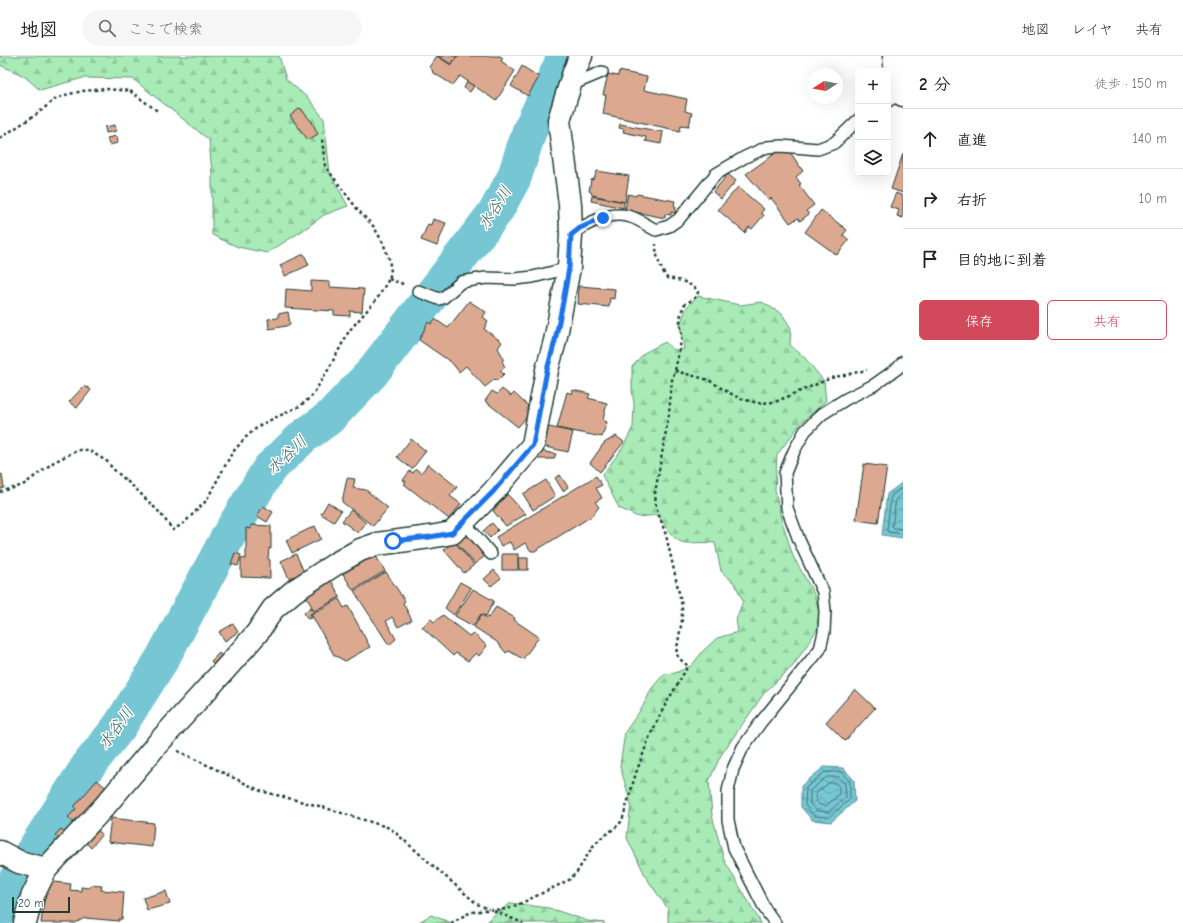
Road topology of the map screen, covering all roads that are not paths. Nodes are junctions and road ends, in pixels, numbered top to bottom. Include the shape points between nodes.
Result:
1 (581, 56) edge
2 (894, 56) edge
3 (602, 72) dead end
4 (569, 86) junction
5 (897, 96) edge
6 (855, 123) edge
7 (571, 235) junction
8 (569, 268) junction
9 (418, 290) dead end
10 (903, 362) edge
11 (464, 522) junction
12 (491, 554) dead end
13 (0, 852) edge
14 (46, 869) junction
15 (25, 923) edge
16 (775, 923) edge

1 - 4 street
2 - 5 street
3 - 4 lane
4 - 7 street via 559,120 570,204
6 - 7 lane via 834,143 818,150 767,147 745,157 716,174 679,219 669,226 656,230 631,217 619,215 603,218
7 - 8 street
8 - 9 lane via 533,277 486,278 461,282 439,299
8 - 11 street via 533,445
10 - 16 lane via 874,385 822,414 805,431 785,473 787,508 823,592 824,632 820,649 743,747 733,769 728,791 728,820 734,848
11 - 12 lane
11 - 14 street via 452,533 376,544 360,550 294,591 273,609 257,633
13 - 14 street via 19,862
14 - 15 street via 32,897

